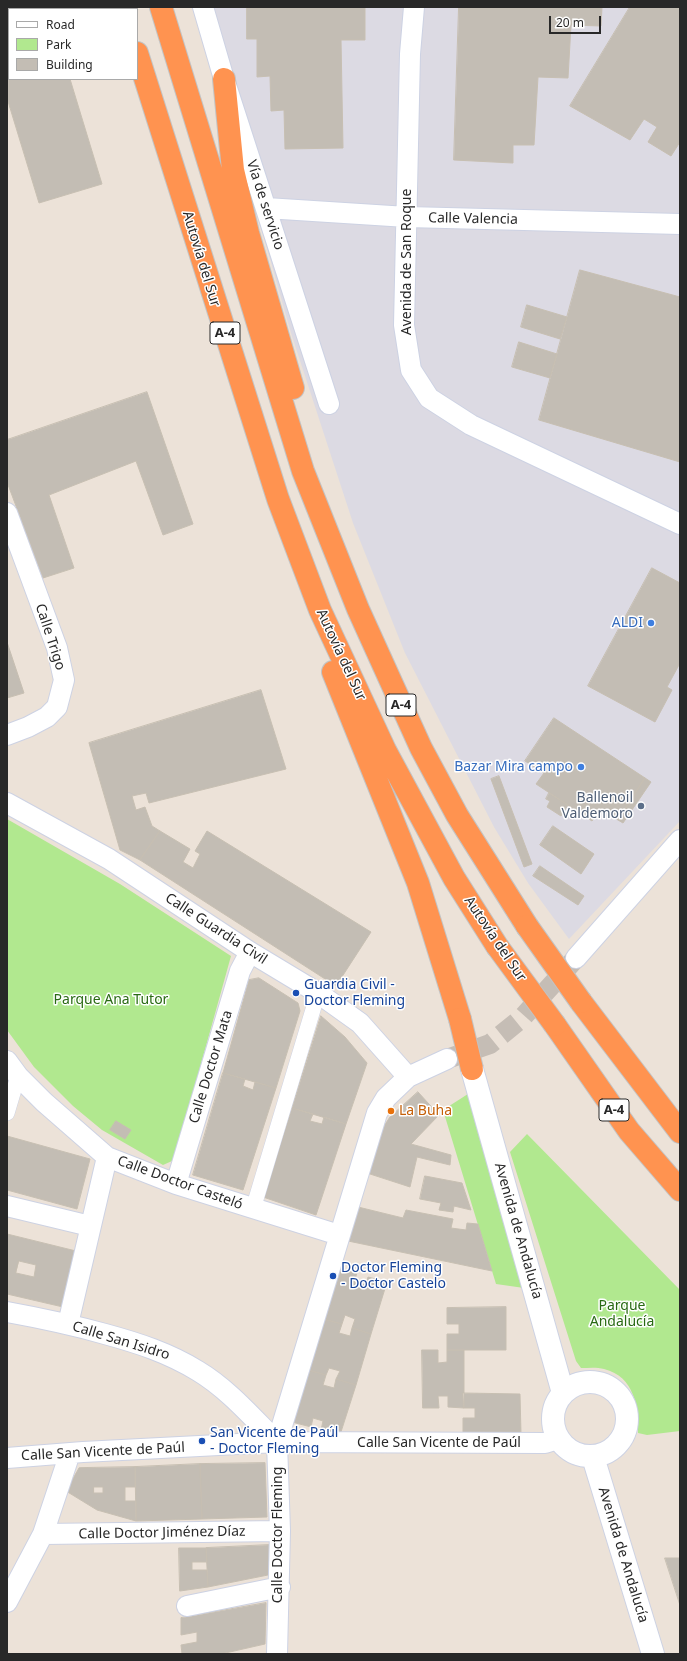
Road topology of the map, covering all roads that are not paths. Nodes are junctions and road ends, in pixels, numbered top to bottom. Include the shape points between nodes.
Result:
1 (161, 7) edge
2 (203, 7) edge
3 (414, 7) edge
4 (138, 56) edge
5 (224, 79) junction
6 (266, 208) junction
7 (407, 217) junction
8 (680, 224) edge
9 (329, 404) dead end
10 (303, 471) junction
11 (7, 513) edge
12 (680, 524) edge
13 (320, 610) junction
14 (7, 735) edge
15 (7, 803) edge
16 (680, 840) edge
17 (250, 952) junction
18 (576, 958) tunnel mouth
19 (318, 993) junction
20 (604, 1033) junction
21 (448, 1059) tunnel mouth
22 (12, 1068) edge
23 (472, 1069) joint
24 (408, 1077) junction
25 (680, 1109) edge
26 (7, 1113) edge
27 (680, 1132) edge
28 (107, 1157) junction
29 (176, 1184) junction
30 (680, 1190) edge
31 (7, 1206) edge
32 (253, 1209) junction
33 (90, 1226) junction
34 (339, 1235) junction
35 (7, 1312) edge
36 (68, 1324) junction
37 (562, 1392) junction
38 (558, 1439) junction
39 (277, 1442) junction
40 (70, 1453) junction
41 (593, 1456) junction
42 (7, 1458) edge
43 (280, 1531) junction
44 (43, 1534) junction
45 (280, 1587) junction
46 (7, 1602) edge
47 (187, 1606) dead end
48 (277, 1654) edge
49 (653, 1654) edge

1 - 10 highway, A-4
2 - 5 street, Vía de servicio
3 - 7 street, Avenida de San Roque via 410,54
4 - 13 highway, Autovía del Sur / A-4 via 276,491
5 - 6 street, Vía de servicio
5 - 10 highway via 233,170 248,233 295,396
6 - 7 street, Calle Valencia
6 - 9 street, Vía de servicio
7 - 8 street, Calle Valencia
7 - 12 street, Avenida de San Roque via 404,325 411,370 429,398 471,425
10 - 20 highway, A-4, bridge via 358,609 422,748 457,815 526,926
11 - 14 street, Calle Trigo via 57,648 64,680 57,707 47,717
13 - 23 highway, bridge via 332,670 418,883 460,1019
13 - 30 highway, Autovía del Sur / A-4, bridge via 385,750 454,878 497,946 629,1131
15 - 17 street, Calle Guardia Civil via 109,859
16 - 18 street
17 - 19 street, Calle Guardia Civil
17 - 29 street, Calle Doctor Mata via 240,972
19 - 24 street, Calle Guardia Civil via 360,1023
19 - 32 street
20 - 25 highway
20 - 27 highway, A-4
21 - 24 street, Calle Doctor Fleming
22 - 26 street
22 - 28 street, Calle Doctor Casteló via 44,1102
23 - 37 street, Avenida de Andalucía
24 - 34 street, Calle Doctor Fleming via 386,1098 377,1113
28 - 29 street, Calle Doctor Casteló
28 - 33 street
29 - 32 street, Calle Doctor Casteló
31 - 33 street
32 - 34 street, Calle Doctor Casteló
33 - 36 street
34 - 39 street, Calle Doctor Fleming
35 - 36 street, Calle San Isidro
36 - 39 street, Calle San Isidro via 139,1344 187,1364 226,1392
37 - 38 street via 554,1407 552,1421
37 - 41 street via 584,1382 597,1382 616,1391 624,1402 628,1414 626,1430 617,1446 606,1453
38 - 39 street, Calle San Vicente de Paúl via 545,1443
38 - 41 street via 571,1452
39 - 40 street, Calle San Vicente de Paúl
39 - 43 street, Calle Doctor Fleming
40 - 42 street, Calle San Vicente de Paúl
40 - 44 street
41 - 49 street, Avenida de Andalucía
43 - 44 street, Calle Doctor Jiménez Díaz
43 - 45 street, Calle Doctor Fleming
44 - 46 street
45 - 47 street
45 - 48 street, Calle Doctor Fleming

